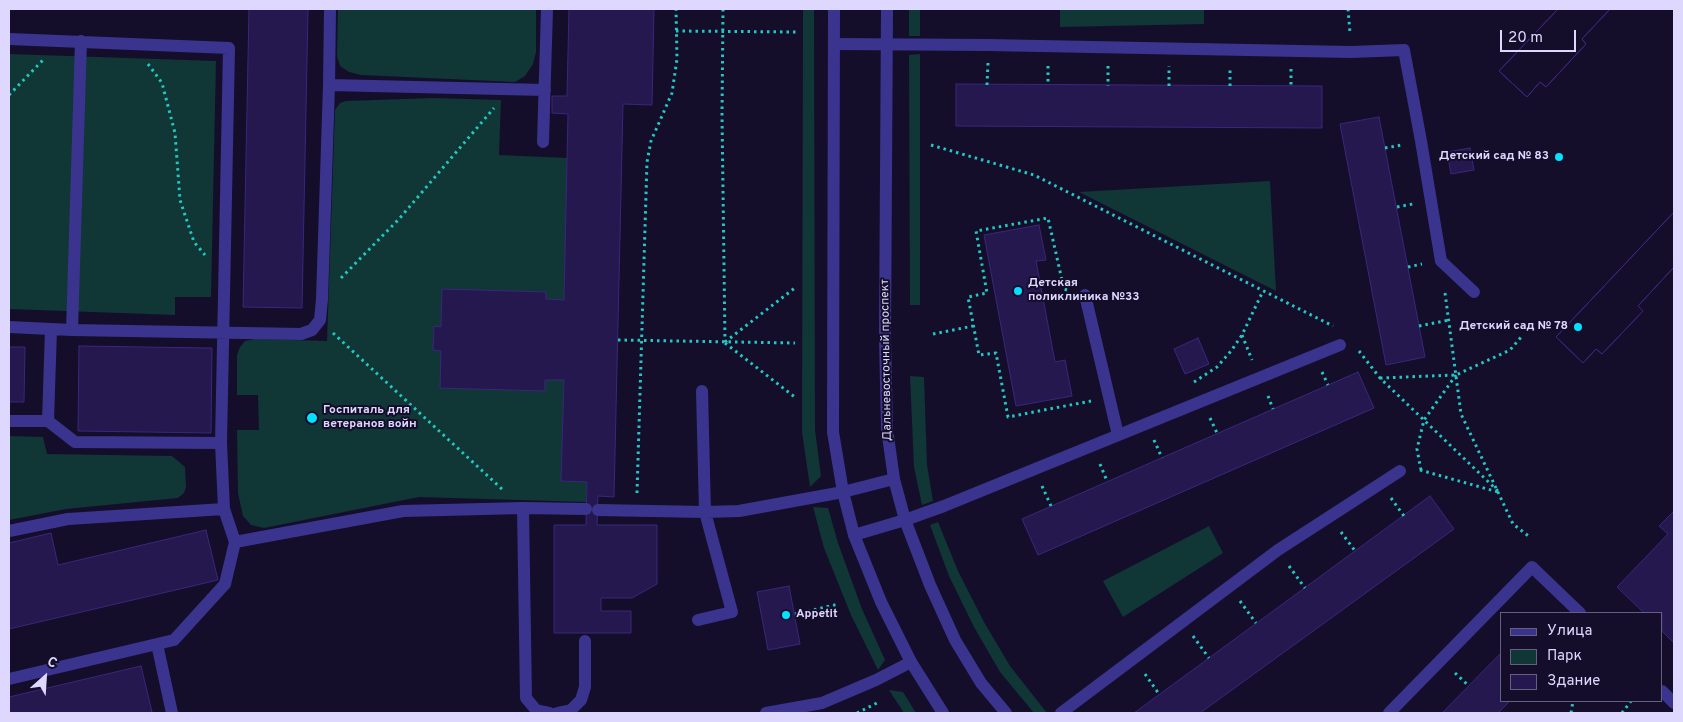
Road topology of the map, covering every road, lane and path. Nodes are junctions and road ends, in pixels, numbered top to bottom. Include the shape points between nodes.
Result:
1 (330, 9) edge
2 (547, 9) edge
3 (676, 9) edge
4 (723, 9) edge
5 (834, 9) edge
6 (887, 9) edge
7 (1348, 9) edge
8 (676, 31) junction
9 (722, 31) junction
10 (797, 32) dead end
11 (9, 39) edge
12 (63, 40) junction
13 (81, 41) junction
14 (132, 43) junction
15 (834, 44) junction
16 (887, 44) junction
17 (1351, 52) junction
18 (329, 85) junction
19 (511, 89) junction
20 (545, 90) junction
21 (9, 95) edge
22 (543, 142) dead end
23 (931, 145) dead end
24 (1441, 261) junction
25 (224, 276) junction
26 (796, 287) dead end
27 (1263, 291) junction
28 (1474, 292) dead end
29 (1085, 295) joint
30 (322, 299) junction
31 (320, 320) junction
32 (1449, 320) junction
33 (973, 326) junction
34 (1419, 326) dead end
35 (9, 327) edge
36 (51, 329) junction
37 (72, 330) junction
38 (222, 332) junction
39 (1339, 332) dead end
40 (933, 334) dead end
41 (1242, 335) junction
42 (1522, 336) dead end
43 (618, 340) dead end
44 (642, 341) junction
45 (725, 342) junction
46 (795, 344) dead end
47 (1340, 345) dead end
48 (1356, 348) dead end
49 (1456, 375) junction
50 (1260, 377) junction
51 (1380, 378) junction
52 (1186, 387) dead end
53 (702, 391) dead end
54 (796, 398) dead end
55 (1109, 398) junction
56 (9, 420) edge
57 (1424, 420) junction
58 (48, 421) junction
59 (1118, 435) junction
60 (221, 443) junction
61 (1421, 470) junction
62 (1400, 471) joint
63 (894, 479) junction
64 (843, 492) junction
65 (1499, 492) junction
66 (522, 508) junction
67 (224, 509) junction
68 (636, 511) junction
69 (705, 512) junction
70 (905, 520) junction
71 (9, 531) edge
72 (854, 535) junction
73 (1531, 538) dead end
74 (235, 542) junction
75 (1278, 550) junction
76 (1230, 587) junction
77 (1305, 588) dead end
78 (839, 604) dead end
79 (1579, 612) edge
80 (795, 614) dead end
81 (698, 620) dead end
82 (1182, 622) junction
83 (1256, 623) dead end
84 (585, 641) dead end
85 (157, 644) junction
86 (1134, 658) junction
87 (1209, 658) dead end
88 (911, 662) junction
89 (9, 678) edge
90 (1663, 692) edge
91 (1159, 694) dead end
92 (887, 698) dead end
93 (1630, 702) edge
94 (1674, 703) edge
95 (824, 708) edge
96 (172, 713) edge
97 (550, 713) edge
98 (557, 713) edge
99 (766, 713) edge
100 (857, 713) edge
101 (943, 713) edge
102 (1006, 713) edge
103 (1061, 713) edge
104 (1389, 713) edge
105 (1622, 713) edge

1 - 18 street
2 - 20 street
3 - 8 path
4 - 9 path
5 - 15 street
6 - 16 street, Дальневосточный проспект
7 - 17 path
8 - 9 path
8 - 44 path via 677,59 672,93 651,141 647,162
9 - 10 path
9 - 45 path
11 - 12 street
12 - 13 street
12 - 21 path
13 - 14 street
13 - 37 street
14 - 25 path via 162,84 175,133 180,200 194,242
14 - 25 street via 229,48
15 - 16 street
15 - 64 street via 834,432
16 - 17 street
16 - 63 street, Дальневосточный проспект via 885,337 887,429
17 - 24 street via 1404,50
18 - 19 street
18 - 30 street
19 - 20 street
19 - 30 path via 398,219
20 - 22 street
23 - 27 path via 1034,176
24 - 28 street
24 - 32 path
25 - 38 street
26 - 45 path
27 - 39 path
27 - 41 path
29 - 33 path via 1064,289 1048,218 976,231 986,293 968,297
29 - 55 street
30 - 31 street
31 - 38 street via 312,330 301,334
31 - 66 path
32 - 34 path
32 - 49 path
33 - 40 path
33 - 55 path via 979,355 996,354 1008,417
35 - 36 street
36 - 37 street
36 - 58 street
37 - 38 street
38 - 60 street
41 - 50 path
41 - 52 path via 1217,367
42 - 49 path via 1510,350
43 - 44 path
44 - 45 path
44 - 68 path
45 - 46 path
45 - 54 path
47 - 50 street
48 - 51 path
49 - 51 path
49 - 57 path
49 - 65 path via 1461,414
50 - 59 street
51 - 57 path
53 - 69 street
55 - 59 street
56 - 58 street
57 - 61 path via 1417,449
57 - 65 path
58 - 60 street via 75,442
59 - 70 street
60 - 67 street
61 - 62 path via 1412,476
61 - 65 path
62 - 75 street
63 - 64 street
63 - 70 street, Дальневосточный проспект
64 - 69 street via 739,511
64 - 72 street
65 - 73 path via 1513,524
66 - 68 street
66 - 74 street via 403,510
66 - 97 street via 526,698 536,710
67 - 71 street via 68,519
67 - 74 street
68 - 69 street
69 - 81 street via 732,612
70 - 72 street
70 - 102 street, Дальневосточный проспект via 955,640
72 - 88 street via 881,602
74 - 85 street via 226,584 174,640
75 - 76 street
75 - 77 path
76 - 82 street
76 - 83 path
78 - 80 path
79 - 104 street via 1532,567
82 - 86 street
82 - 87 path
84 - 98 street via 585,687 581,700 571,710
85 - 89 street
85 - 96 street
86 - 91 path
86 - 103 street
88 - 95 street
88 - 101 street
90 - 94 street
92 - 100 path
93 - 105 path
95 - 99 street

